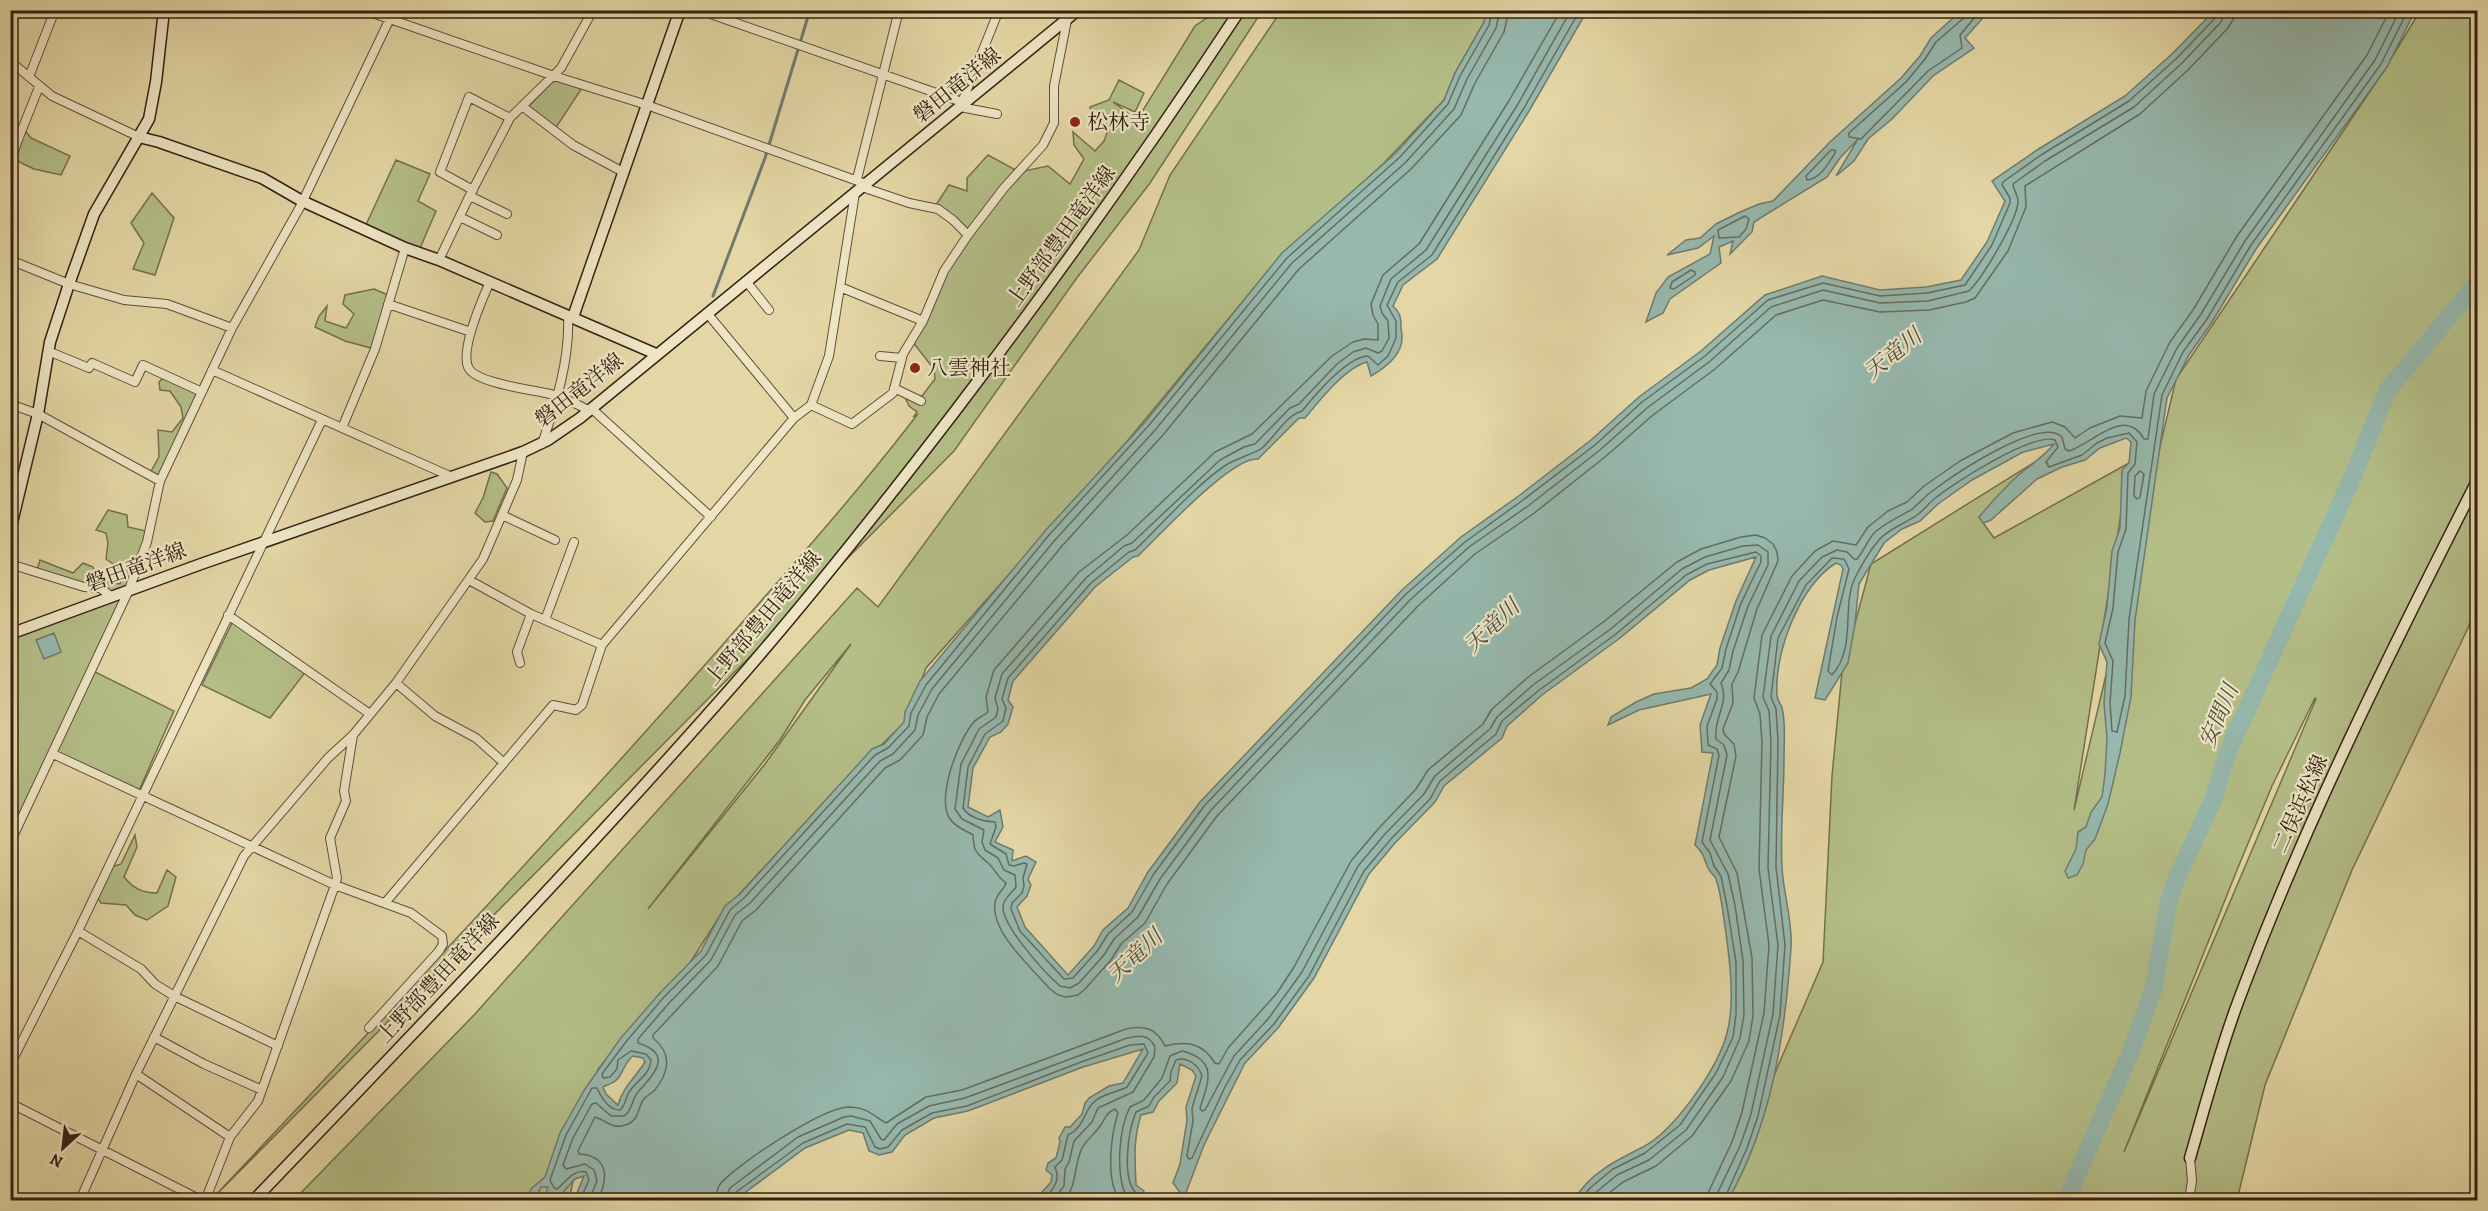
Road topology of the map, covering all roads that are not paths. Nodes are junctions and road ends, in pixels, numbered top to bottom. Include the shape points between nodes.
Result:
1 (56, 10) edge
2 (164, 10) edge
3 (364, 10) edge
4 (394, 10) edge
5 (592, 10) edge
6 (680, 10) edge
7 (699, 10) edge
8 (899, 10) edge
9 (999, 10) edge
10 (1078, 10) edge
11 (1240, 10) edge
12 (1068, 15) edge
13 (390, 20) junction
14 (10, 61) edge
15 (884, 74) junction
16 (554, 76) junction
17 (29, 77) junction
18 (39, 87) junction
19 (962, 104) junction
20 (647, 105) junction
21 (522, 106) junction
22 (997, 114) dead end
23 (510, 118) junction
24 (139, 137) junction
25 (10, 165) edge
26 (623, 172) junction
27 (860, 186) junction
28 (471, 193) junction
29 (302, 201) junction
30 (507, 214) dead end
31 (459, 217) junction
32 (497, 235) dead end
33 (968, 235) junction
34 (405, 248) junction
35 (10, 260) edge
36 (439, 260) junction
37 (746, 281) junction
38 (69, 284) junction
39 (489, 284) junction
40 (840, 287) junction
41 (388, 304) junction
42 (769, 310) dead end
43 (707, 313) junction
44 (570, 317) junction
45 (923, 321) junction
46 (232, 328) junction
47 (471, 332) junction
48 (48, 351) junction
49 (656, 354) junction
50 (880, 356) dead end
51 (902, 358) junction
52 (212, 370) junction
53 (894, 387) junction
54 (202, 392) junction
55 (558, 397) junction
56 (921, 401) dead end
57 (10, 404) edge
58 (811, 405) junction
59 (589, 409) junction
60 (38, 414) junction
61 (794, 418) junction
62 (322, 420) junction
63 (342, 428) junction
64 (542, 444) junction
65 (523, 452) junction
66 (452, 477) junction
67 (2478, 479) edge
68 (160, 481) junction
69 (502, 515) junction
70 (711, 517) junction
71 (10, 531) edge
72 (555, 540) dead end
73 (574, 542) dead end
74 (262, 544) junction
75 (10, 564) edge
76 (469, 580) junction
77 (128, 592) junction
78 (112, 597) junction
79 (531, 614) junction
80 (228, 615) junction
81 (545, 620) junction
82 (10, 634) edge
83 (602, 645) junction
84 (520, 663) dead end
85 (396, 682) junction
86 (370, 714) junction
87 (353, 735) junction
88 (53, 754) junction
89 (504, 763) junction
90 (141, 794) junction
91 (10, 843) edge
92 (251, 847) junction
93 (335, 885) junction
94 (385, 903) junction
95 (78, 931) junction
96 (174, 996) junction
97 (369, 1028) dead end
98 (154, 1037) junction
99 (10, 1043) edge
100 (278, 1046) junction
101 (12, 1061) edge
102 (136, 1074) junction
103 (262, 1090) junction
104 (10, 1103) edge
105 (230, 1137) junction
106 (103, 1149) junction
107 (2190, 1158) joint
108 (80, 1200) edge
109 (254, 1200) edge
110 (2189, 1200) edge

1 - 17 street
2 - 24 main road via 149,119
3 - 13 street
4 - 13 street
5 - 16 street
6 - 20 main road
7 - 15 street
8 - 15 street
9 - 19 street
10 - 12 main road, 磐田竜洋線
11 - 109 main road, 上野部豊田竜洋線 via 1120,188 1016,331 819,583 732,687 580,854
12 - 19 main road, 磐田竜洋線
12 - 33 street via 1054,86 1054,123 1030,162
13 - 16 street
13 - 29 street
14 - 17 street
15 - 19 street
15 - 27 street
16 - 20 street
16 - 21 street
17 - 18 street
18 - 24 street
18 - 25 street
19 - 22 street
19 - 27 main road, 磐田竜洋線
20 - 26 main road
20 - 27 street
21 - 23 street
21 - 26 street via 573,145
23 - 28 street
23 - 28 street via 469,97 440,172
24 - 29 main road via 262,178
24 - 38 main road via 94,214
26 - 44 main road
27 - 33 street via 909,203 938,208
27 - 37 main road, 磐田竜洋線
27 - 40 street
28 - 30 street
28 - 31 street
29 - 34 main road
29 - 46 street
31 - 32 street
31 - 36 street
33 - 45 street via 944,271
34 - 36 main road
34 - 41 street
35 - 38 street
36 - 39 main road
37 - 42 street
37 - 43 main road, 磐田竜洋線
38 - 46 street via 124,300 167,304
38 - 48 main road
39 - 44 main road
39 - 47 street
40 - 45 street
40 - 58 street via 829,356
41 - 47 street
41 - 63 street via 375,349
43 - 49 main road, 磐田竜洋線
43 - 61 street
44 - 49 main road
44 - 55 street
45 - 51 street
46 - 52 street
47 - 55 street via 467,366 471,373
48 - 54 street via 89,368 92,363 135,382 143,364
48 - 60 main road
49 - 59 main road, 磐田竜洋線
50 - 51 street
51 - 53 street
52 - 54 street
52 - 62 street
53 - 56 street
53 - 58 street via 893,393 852,424
54 - 68 street
55 - 59 street
55 - 64 street
57 - 60 street
58 - 61 street
59 - 64 main road, 磐田竜洋線
59 - 70 street
60 - 68 street
60 - 71 main road
61 - 70 street
62 - 63 street
62 - 74 street
63 - 66 street
64 - 65 main road, 磐田竜洋線
65 - 66 main road, 磐田竜洋線
65 - 69 street via 517,480
66 - 74 main road, 磐田竜洋線
67 - 107 main road, 二俣浜松線 via 2372,691 2279,900 2237,1004
68 - 77 street via 147,542
69 - 72 street
69 - 76 street
70 - 83 street
73 - 81 street
74 - 77 main road, 磐田竜洋線
74 - 80 street
75 - 78 street via 84,587 100,588
76 - 79 street
76 - 85 street
77 - 78 main road, 磐田竜洋線
77 - 88 street
78 - 82 main road, 磐田竜洋線
79 - 81 street
79 - 84 street via 517,652
80 - 86 street
80 - 90 street
81 - 83 street
83 - 89 street via 582,705 576,710 553,705
85 - 86 street
85 - 89 street via 435,716 476,738
86 - 87 street
87 - 92 street
87 - 93 street via 344,791 346,801 330,838
88 - 90 street
88 - 91 street
89 - 94 street
90 - 92 street
90 - 95 street
92 - 93 street
92 - 96 street
93 - 94 street
93 - 100 street
94 - 97 street via 425,921 442,936 443,944
95 - 96 street via 141,969 154,984
95 - 101 street
96 - 98 street
96 - 100 street
98 - 102 street
98 - 103 street
99 - 101 street
100 - 103 street
102 - 105 street
102 - 106 street
103 - 105 street
104 - 106 street
105 - 106 street via 207,1196 200,1199
106 - 108 street
107 - 110 street

